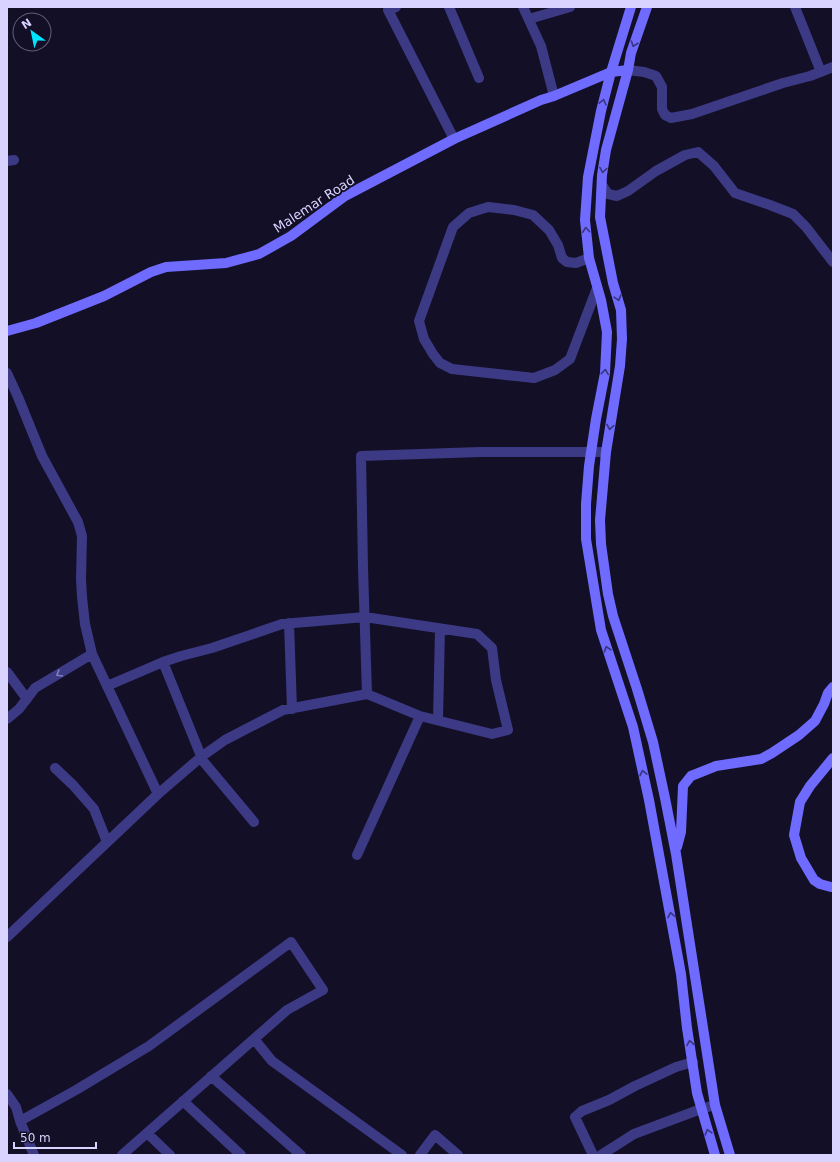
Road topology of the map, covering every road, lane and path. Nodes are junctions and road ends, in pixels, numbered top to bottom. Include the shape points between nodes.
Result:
1 (396, 7) edge
2 (449, 7) edge
3 (523, 7) edge
4 (570, 7) edge
5 (631, 7) edge
6 (647, 7) edge
7 (795, 7) edge
8 (529, 19) junction
9 (833, 67) edge
10 (628, 70) junction
11 (611, 72) junction
12 (821, 72) junction
13 (479, 78) dead end
14 (554, 96) junction
15 (454, 139) junction
16 (602, 185) junction
17 (589, 258) junction
18 (833, 262) edge
19 (597, 288) junction
20 (7, 331) edge
21 (7, 373) edge
22 (591, 452) junction
23 (606, 452) junction
24 (365, 617) junction
25 (289, 623) junction
26 (440, 628) junction
27 (92, 654) junction
28 (163, 662) junction
29 (7, 672) edge
30 (108, 686) junction
31 (833, 687) edge
32 (367, 694) junction
33 (26, 699) junction
34 (292, 708) junction
35 (420, 716) junction
36 (7, 719) edge
37 (438, 720) junction
38 (201, 756) junction
39 (833, 758) edge
40 (55, 768) dead end
41 (158, 794) junction
42 (665, 798) junction
43 (649, 800) junction
44 (254, 822) dead end
45 (107, 842) junction
46 (358, 854) dead end
47 (676, 854) junction
48 (833, 887) edge
49 (7, 937) edge
50 (254, 1039) junction
51 (692, 1062) junction
52 (212, 1076) junction
53 (7, 1094) edge
54 (183, 1101) junction
55 (714, 1105) junction
56 (701, 1109) junction
57 (20, 1121) junction
58 (147, 1133) junction
59 (34, 1155) edge
60 (123, 1155) edge
61 (170, 1155) edge
62 (242, 1155) edge
63 (301, 1155) edge
64 (402, 1155) edge
65 (420, 1155) edge
66 (458, 1155) edge
67 (593, 1155) edge
68 (601, 1155) edge
69 (714, 1155) edge
70 (730, 1155) edge

1 - 15 street via 388,10
2 - 13 street
3 - 8 street
4 - 8 street
5 - 11 main road
6 -> 10 main road via 631,53
7 - 12 street
8 - 14 street via 541,46
9 - 12 street
10 - 11 main road, Malemar Road
10 - 12 street via 656,76 662,87 662,109 671,118 692,114
10 -> 16 main road via 606,150
11 - 14 main road, Malemar Road
17 -> 11 main road via 585,220 588,177
14 - 15 main road, Malemar Road
15 - 20 main road, Malemar Road via 346,196 291,236 259,254 226,263 166,266 104,296 36,323
16 - 18 street via 608,194 618,196 656,171 698,152 714,166 735,193 793,214
16 -> 23 main road via 600,217 621,310 622,339
17 - 19 main road
17 - 19 street via 576,264 567,262 562,258 549,230 534,215 488,207 469,213 453,227 419,321 424,339 440,363 452,369 534,378 555,370 570,359
22 -> 19 main road via 605,373 607,332
21 - 27 street via 42,456 81,528 82,597
22 - 23 street
22 - 24 street via 361,456
43 -> 22 main road via 633,727 601,630 593,583 586,539 586,504
23 - 42 main road via 600,520 608,594 653,742
24 - 25 street
24 - 26 street
24 - 32 street
25 - 28 street
25 - 34 street
26 - 37 street
26 - 37 street via 477,634 492,648 496,680 508,730 492,734
27 - 30 street
27 -> 33 street via 35,688
28 - 30 street
28 - 38 street
29 - 33 street
30 - 41 street
31 - 47 main road via 815,722 800,736 761,758 716,766 691,776 683,786 681,832
32 - 34 street
32 - 35 street
33 - 36 street
34 - 38 street via 283,710 224,740
35 - 37 street
35 - 46 street
38 - 41 street
38 - 44 street
39 - 48 main road via 800,802 794,835 801,858 814,880
40 - 45 street via 94,809
41 - 45 street
42 - 43 main road
42 - 47 main road
51 -> 43 main road via 681,974
45 - 49 street
47 - 55 main road
50 - 52 street
50 - 57 street via 287,1010 322,990 291,942 149,1046
50 - 64 street via 272,1060
51 - 56 main road
51 - 67 street via 635,1086 582,1111 575,1117
52 - 54 street
52 - 63 street
53 - 57 street via 16,1107
54 - 58 street
54 - 62 street
55 - 56 street
55 - 70 main road
56 - 68 street via 634,1134
69 -> 56 main road
57 - 59 street
58 - 60 street
58 - 61 street
65 - 66 street via 435,1135

